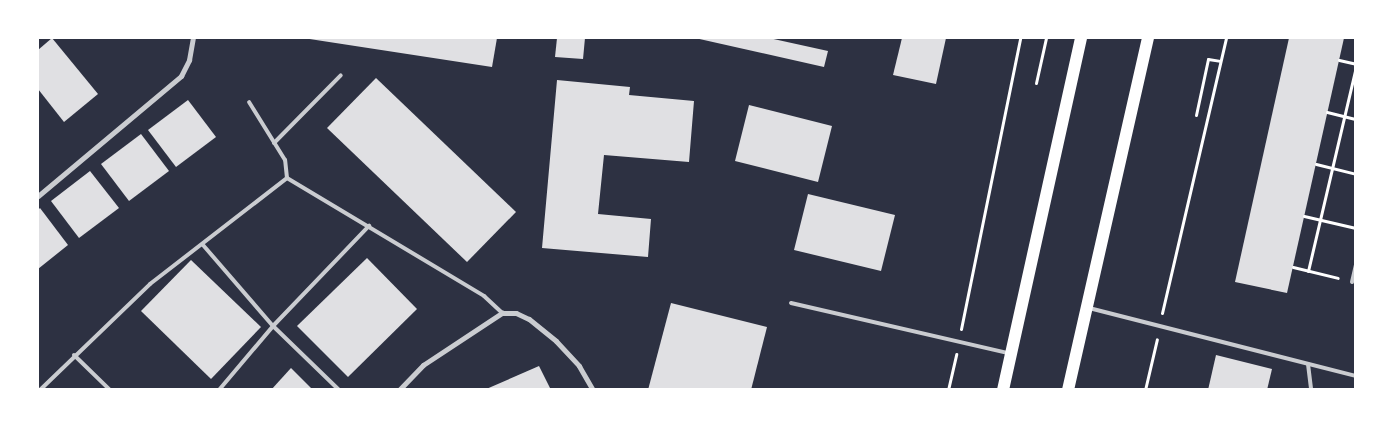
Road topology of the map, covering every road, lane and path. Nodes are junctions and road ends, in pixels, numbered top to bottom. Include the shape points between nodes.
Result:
1 (193, 38) edge
2 (1020, 38) edge
3 (1046, 38) edge
4 (1081, 38) edge
5 (1148, 38) edge
6 (1226, 38) edge
7 (1339, 60) dead end
8 (1220, 61) junction
9 (1356, 66) edge
10 (341, 75) dead end
11 (1036, 83) dead end
12 (249, 102) dead end
13 (1327, 112) dead end
14 (1196, 115) dead end
15 (1344, 116) junction
16 (1356, 119) edge
17 (274, 143) junction
18 (1316, 164) dead end
19 (1332, 168) junction
20 (1356, 174) edge
21 (287, 178) junction
22 (38, 196) edge
23 (1304, 216) dead end
24 (1320, 220) junction
25 (369, 226) junction
26 (1356, 228) edge
27 (204, 245) junction
28 (1356, 265) edge
29 (1293, 267) dead end
30 (1308, 271) junction
31 (1352, 282) joint
32 (791, 303) dead end
33 (1086, 308) junction
34 (502, 313) junction
35 (272, 326) junction
36 (1160, 326) junction
37 (958, 343) junction
38 (1011, 354) junction
39 (74, 355) junction
40 (1308, 364) junction
41 (1356, 376) edge
42 (40, 390) edge
43 (110, 390) edge
44 (219, 390) edge
45 (339, 390) edge
46 (399, 390) edge
47 (593, 390) edge
48 (948, 390) edge
49 (1002, 390) edge
50 (1068, 390) edge
51 (1145, 390) edge
52 (1311, 390) edge

1 - 22 street via 190,60 181,76
2 - 37 path
3 - 11 path
4 - 38 main road
5 - 33 main road
6 - 8 path
7 - 9 path
8 - 14 path via 1208,59
8 - 36 path
9 - 15 path
10 - 17 lane
12 - 17 lane
13 - 15 path
15 - 16 path
15 - 19 path
17 - 21 lane via 285,160
18 - 19 path
19 - 20 path
19 - 24 path
21 - 25 lane
21 - 27 lane
23 - 24 path
24 - 26 path
24 - 30 path
25 - 34 lane via 484,296
25 - 35 lane
27 - 35 lane
27 - 39 lane via 150,284
28 - 31 lane
29 - 30 path
30 - 31 path
32 - 37 lane
33 - 36 lane
33 - 50 main road
34 - 46 street via 423,365
34 - 47 street via 516,313 529,319 579,366
35 - 44 lane
35 - 45 lane
36 - 40 lane
36 - 51 path
37 - 38 lane
37 - 48 path
38 - 49 main road
39 - 42 lane
39 - 43 lane
40 - 41 lane
40 - 52 lane

